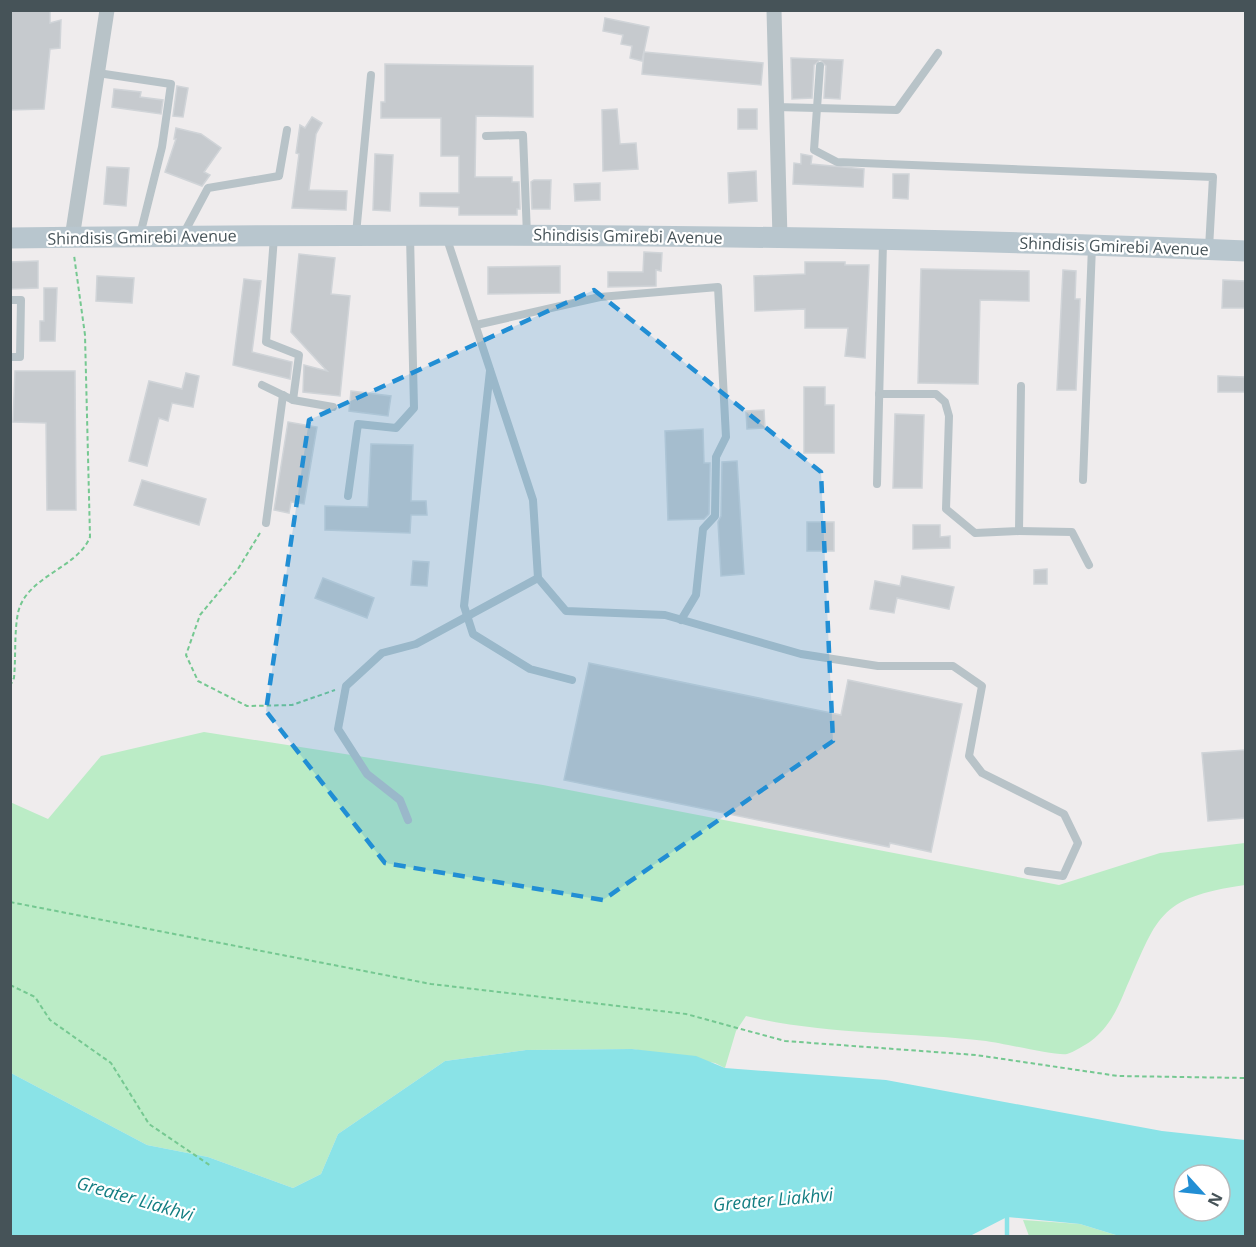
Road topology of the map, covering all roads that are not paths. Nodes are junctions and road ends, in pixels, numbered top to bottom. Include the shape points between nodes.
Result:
1 (107, 10) edge
2 (774, 10) edge
3 (938, 52) dead end
4 (820, 66) dead end
5 (98, 73) junction
6 (370, 75) dead end
7 (776, 107) junction
8 (817, 108) junction
9 (287, 130) dead end
10 (486, 136) dead end
11 (356, 234) junction
12 (410, 234) junction
13 (446, 234) junction
14 (526, 235) junction
15 (274, 236) junction
16 (140, 237) junction
17 (182, 237) junction
18 (10, 238) edge
19 (72, 238) junction
20 (780, 238) junction
21 (883, 240) junction
22 (1092, 244) junction
23 (1209, 249) junction
24 (1245, 251) edge
25 (10, 300) edge
26 (476, 325) junction
27 (10, 357) edge
28 (490, 366) junction
29 (262, 385) dead end
30 (1021, 386) dead end
31 (879, 394) junction
32 (283, 395) junction
33 (294, 400) junction
34 (333, 407) dead end
35 (1083, 480) dead end
36 (876, 484) dead end
37 (348, 496) dead end
38 (266, 523) road end
39 (1019, 531) junction
40 (1089, 565) dead end
41 (538, 578) junction
42 (468, 617) junction
43 (681, 620) junction
44 (572, 680) dead end
45 (408, 819) dead end
46 (1028, 872) dead end

1 - 5 street
2 - 7 street
3 - 8 lane via 897,110
4 - 8 lane
5 - 16 lane via 171,84 162,147
5 - 19 street
6 - 11 lane
7 - 8 lane
7 - 20 street
8 - 23 lane via 814,150 837,162 1213,177
9 - 17 lane via 279,176 208,188
10 - 14 lane via 523,135
11 - 12 main road, Shindisis Gmirebi Avenue
11 - 15 main road, Shindisis Gmirebi Avenue
12 - 13 main road, Shindisis Gmirebi Avenue
12 - 37 lane via 414,408 396,428 358,424
13 - 14 main road, Shindisis Gmirebi Avenue
13 - 26 lane
14 - 20 main road, Shindisis Gmirebi Avenue
15 - 17 main road, Shindisis Gmirebi Avenue
15 - 33 lane via 266,342 298,355
16 - 17 main road, Shindisis Gmirebi Avenue
16 - 19 main road, Shindisis Gmirebi Avenue
18 - 19 main road, Shindisis Gmirebi Avenue
20 - 21 main road, Shindisis Gmirebi Avenue
21 - 22 main road, Shindisis Gmirebi Avenue
21 - 31 lane
22 - 23 main road, Shindisis Gmirebi Avenue
22 - 35 lane
23 - 24 main road, Shindisis Gmirebi Avenue
25 - 27 lane via 21,300 20,357
26 - 28 lane
26 - 43 lane via 600,297 718,287 726,437 716,457 715,516 703,529 696,595
28 - 41 lane via 533,500
28 - 42 lane via 464,606
29 - 32 lane
30 - 39 lane
31 - 36 lane
31 - 39 lane via 936,394 945,402 949,416 946,509 975,533
32 - 33 lane
32 - 38 lane
33 - 34 lane
39 - 40 lane via 1072,532
41 - 42 lane
41 - 43 lane via 566,611 665,615
42 - 44 lane via 473,634 492,646 530,669
42 - 45 lane via 416,644 382,653 346,686 338,729 367,774 400,800
43 - 46 lane via 801,654 878,666 953,666 982,686 969,756 982,773 1064,814 1078,843 1063,876

